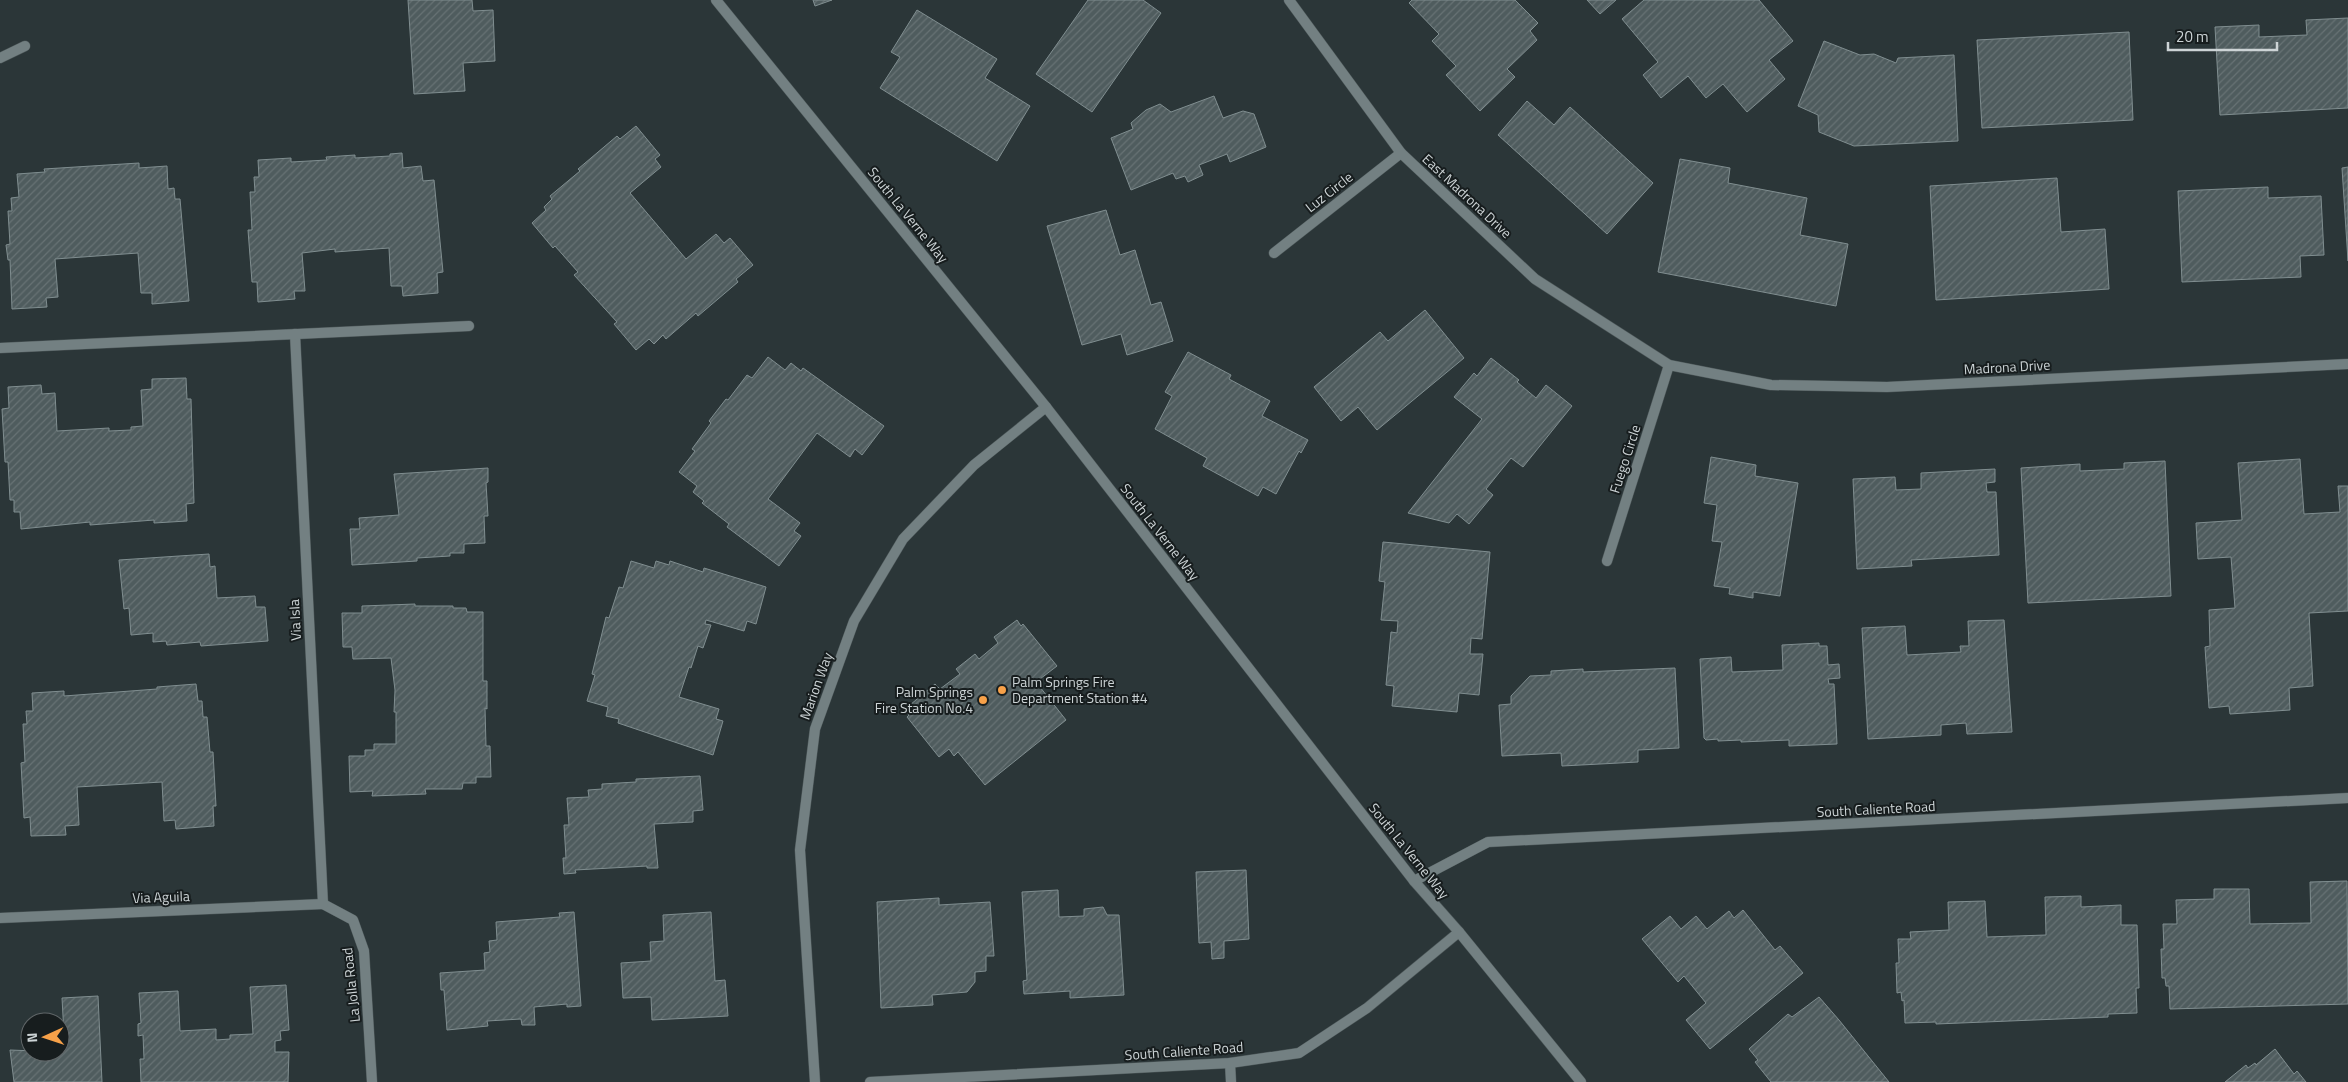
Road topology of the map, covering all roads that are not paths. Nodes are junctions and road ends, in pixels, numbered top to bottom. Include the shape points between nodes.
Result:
1 (716, 0) edge
2 (1289, 0) edge
3 (25, 46) dead end
4 (0, 58) edge
5 (1401, 153) junction
6 (1274, 253) dead end
7 (469, 326) dead end
8 (295, 334) junction
9 (0, 348) edge
10 (2348, 364) edge
11 (1669, 365) junction
12 (1046, 407) junction
13 (1607, 561) dead end
14 (2348, 798) edge
15 (1414, 881) junction
16 (323, 904) junction
17 (0, 918) edge
18 (1458, 932) junction
19 (1230, 1063) junction
20 (372, 1082) edge
21 (815, 1082) edge
22 (870, 1082) edge
23 (1231, 1082) edge
24 (1581, 1082) edge

1 - 12 street, South La Verne Way
2 - 5 street, East Madrona Drive
3 - 4 street
5 - 6 street, Luz Circle
5 - 11 street, East Madrona Drive via 1535,279
7 - 8 street
8 - 9 street
8 - 16 street, Via Isla
10 - 11 street, Madrona Drive via 1887,387 1770,385
11 - 13 street, Fuego Circle
12 - 15 street, South La Verne Way
12 - 21 street, Marion Way via 974,465 903,539 854,622 815,729 800,850
14 - 15 street, South Caliente Road via 1488,842
15 - 18 street, South La Verne Way
16 - 17 street, Via Aguila
16 - 20 street, La Jolla Road via 353,920 364,951
18 - 19 street, South Caliente Road via 1367,1008 1299,1053
18 - 24 street, South La Verne Way
19 - 22 street, South Caliente Road
19 - 23 street

